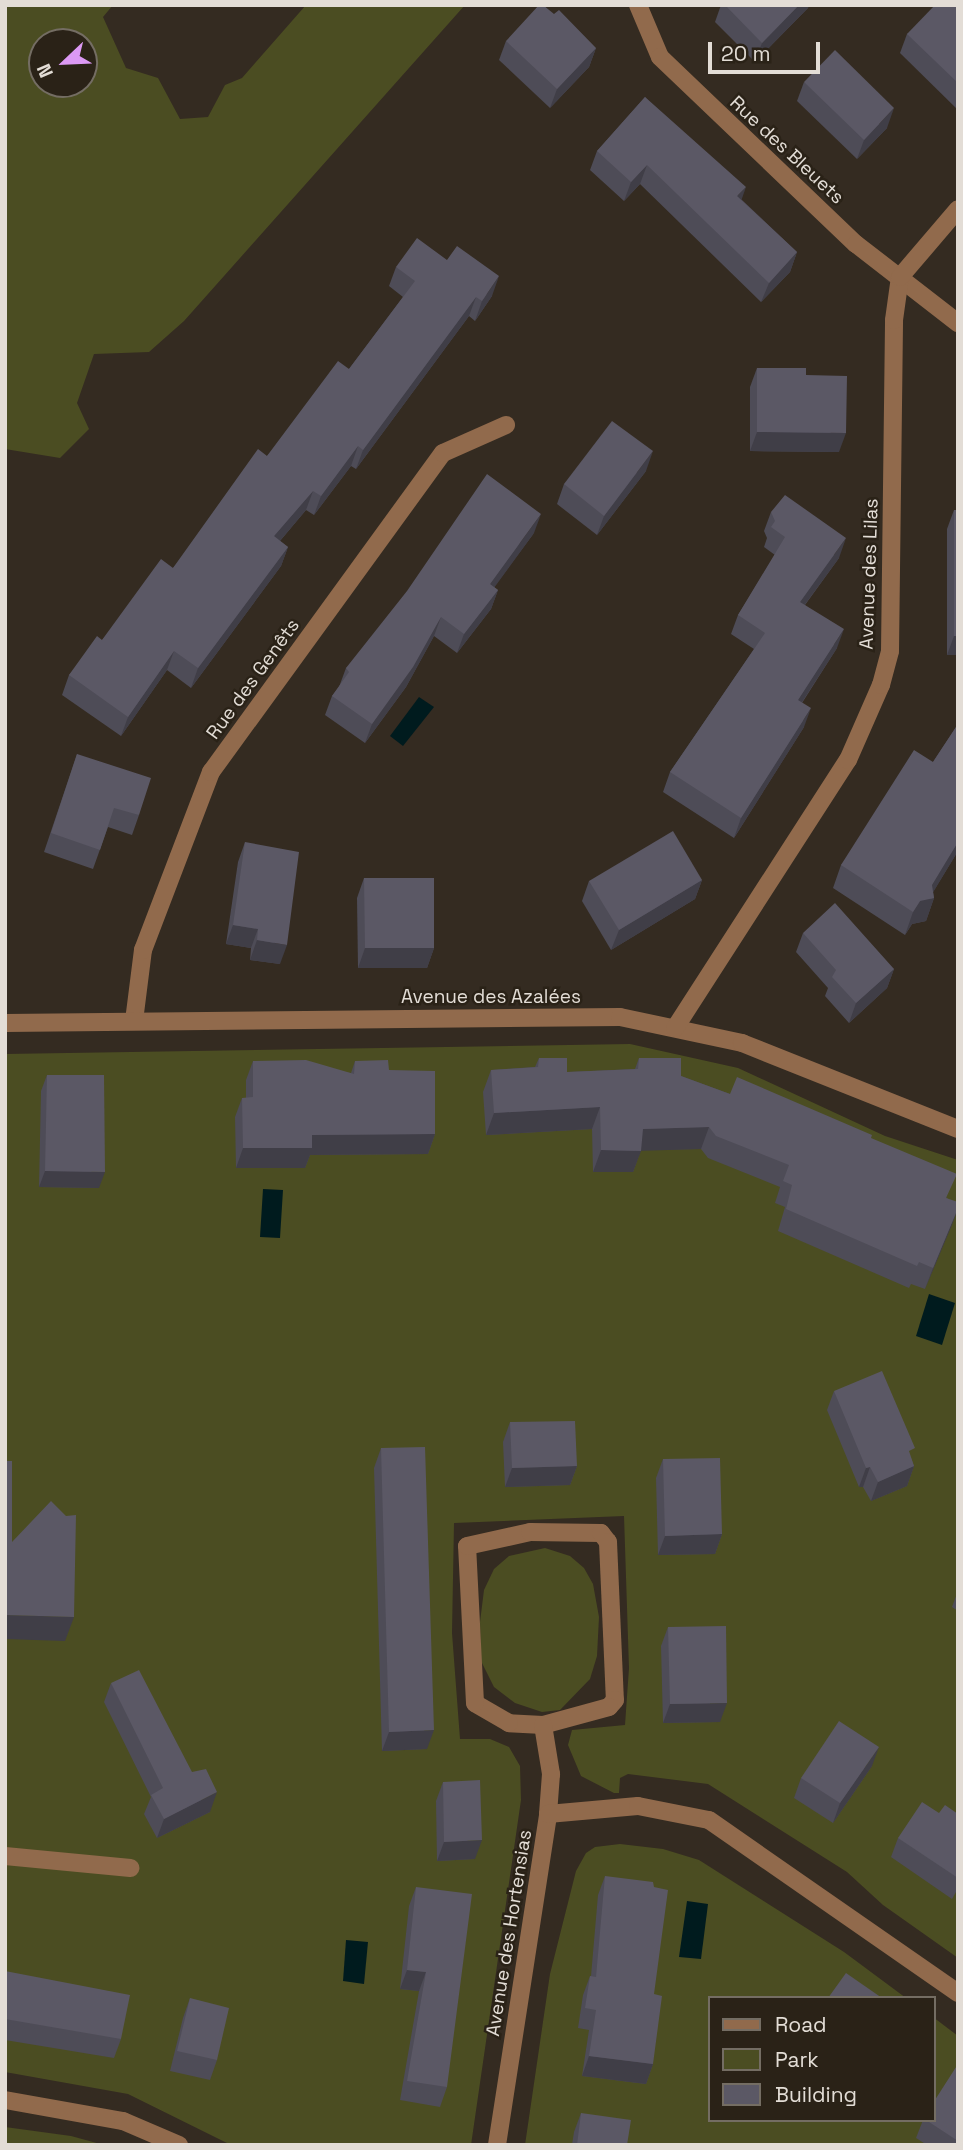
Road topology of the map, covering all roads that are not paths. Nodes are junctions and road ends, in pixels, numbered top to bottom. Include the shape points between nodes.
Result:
1 (638, 5) edge
2 (958, 209) edge
3 (901, 277) junction
4 (958, 323) edge
5 (506, 425) dead end
6 (134, 1021) junction
7 (5, 1023) edge
8 (675, 1028) junction
9 (958, 1129) edge
10 (543, 1725) junction
11 (548, 1814) junction
12 (5, 1856) edge
13 (130, 1868) dead end
14 (958, 1993) edge
15 (5, 2100) edge
16 (178, 2145) edge
17 (497, 2145) edge

1 - 3 street, Rue des Bleuets via 660,57 856,244
2 - 3 street
3 - 4 street, Rue des Bleuets
3 - 8 street, Avenue des Lilas via 894,320 890,651 881,685 848,760
5 - 6 street, Rue des Genêts via 443,453 211,772 143,950
6 - 7 street, Avenue des Azalées
6 - 8 street, Avenue des Azalées via 620,1017
8 - 9 street, Avenue des Azalées via 742,1043
10 - 10 street via 509,1723 475,1703 472,1696 467,1546 530,1532 600,1534 608,1542 615,1700 609,1707
10 - 11 street via 551,1774
11 - 14 street, Avenue des Hortensias via 638,1806 709,1820
11 - 17 street, Avenue des Hortensias
12 - 13 street
15 - 16 street via 123,2121

